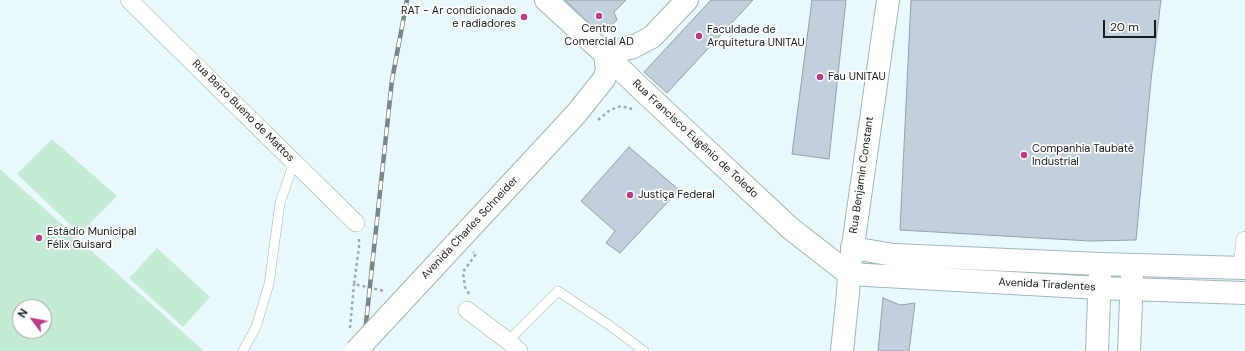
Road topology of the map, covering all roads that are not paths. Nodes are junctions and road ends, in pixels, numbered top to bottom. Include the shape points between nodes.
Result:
1 (130, 0) edge
2 (546, 0) edge
3 (687, 0) edge
4 (888, 0) edge
5 (605, 54) junction
6 (639, 87) junction
7 (585, 114) junction
8 (294, 162) junction
9 (356, 223) dead end
10 (1245, 240) edge
11 (852, 248) junction
12 (824, 254) junction
13 (1100, 264) junction
14 (1132, 265) junction
15 (1243, 268) edge
16 (849, 274) junction
17 (1100, 288) junction
18 (1131, 289) junction
19 (1245, 293) edge
20 (467, 310) road end
21 (353, 343) edge
22 (514, 346) edge
23 (243, 351) edge
24 (644, 351) edge
25 (842, 351) edge
26 (1097, 351) edge
27 (1129, 351) edge

1 - 8 street, Rua Berto Bueno de Mattos
2 - 5 main road, Rua Francisco Eugênio de Toledo
3 - 5 main road via 652,37 633,47
4 - 11 main road, Rua Benjamin Constant
5 - 6 main road, Rua Francisco Eugênio de Toledo
5 - 7 main road, Avenida Charles Schneider via 607,70 604,79
6 - 7 main road, Avenida Charles Schneider via 625,86 610,91
6 - 12 main road, Rua Francisco Eugênio de Toledo via 790,228
7 - 21 main road, Avenida Charles Schneider, bridge
8 - 9 street, Rua Berto Bueno de Mattos
8 - 23 lane via 280,203 269,284 256,327
10 - 15 street
11 - 12 main road
11 - 13 main road, Avenida Tiradentes via 894,255
11 - 16 main road, Rua Benjamin Constant
12 - 16 main road, Rua Francisco Eugênio de Toledo
13 - 14 main road, Avenida Tiradentes
13 - 17 main road
14 - 15 main road, Avenida Tiradentes
14 - 18 main road
16 - 17 main road, Avenida Tiradentes
16 - 25 main road, Rua Benjamin Constant
17 - 18 main road, Avenida Tiradentes
17 - 26 main road
18 - 19 main road, Avenida Tiradentes
18 - 27 main road
20 - 22 street
22 - 24 lane via 558,291

